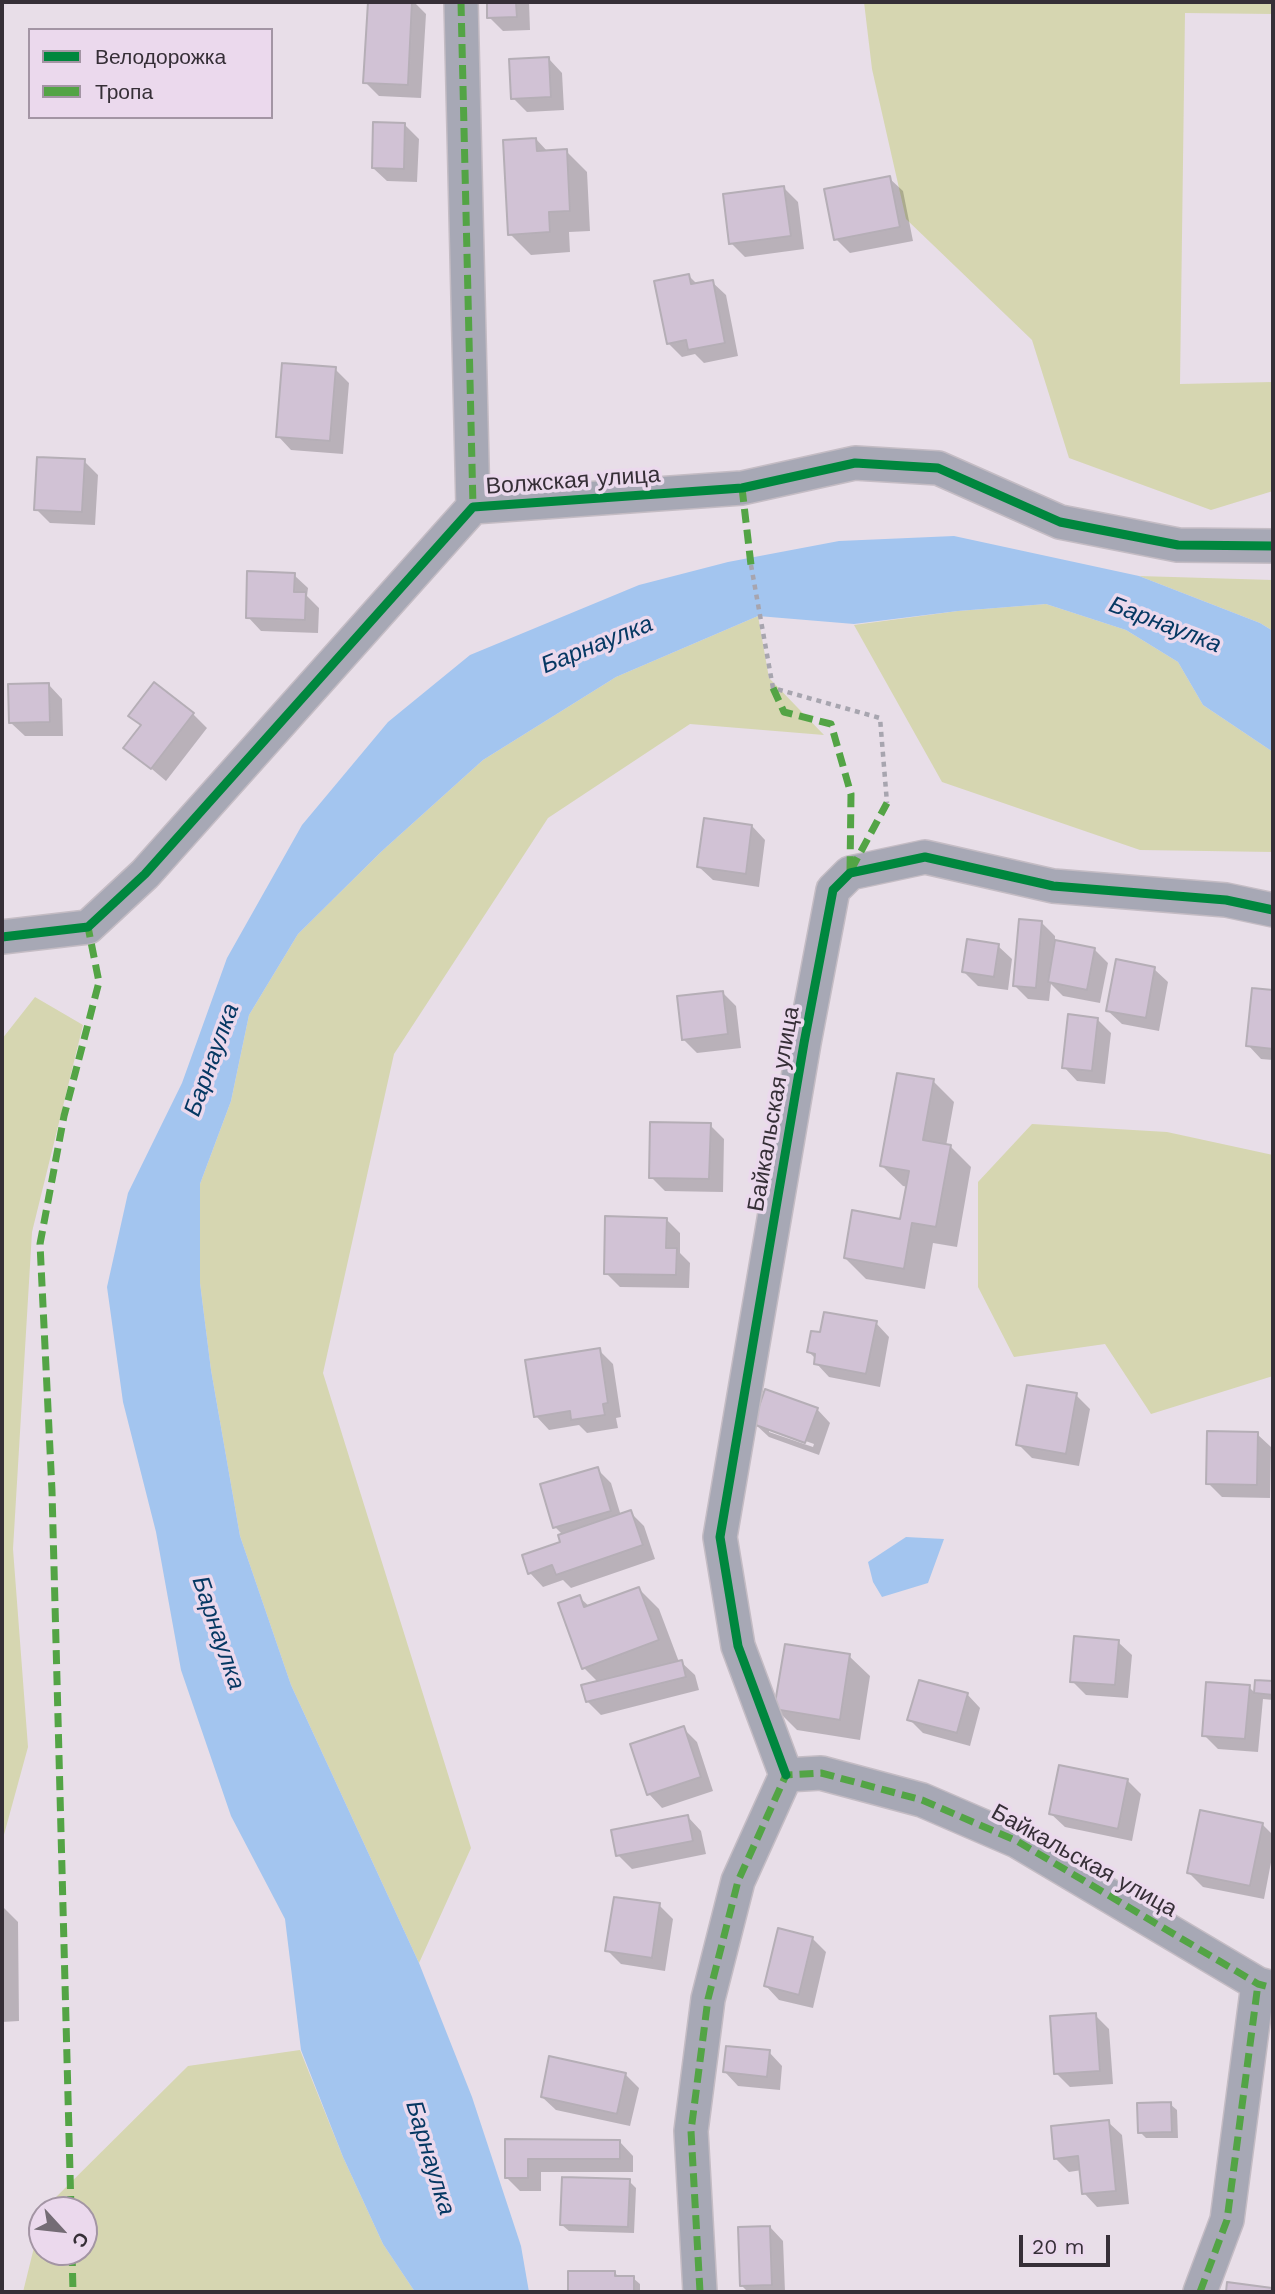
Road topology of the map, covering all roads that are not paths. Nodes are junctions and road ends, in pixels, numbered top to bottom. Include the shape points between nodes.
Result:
1 (461, 2) edge
2 (473, 507) junction
3 (1273, 546) edge
4 (1273, 910) edge
5 (2, 937) edge
6 (786, 1775) junction
7 (1266, 1986) edge
8 (700, 2292) edge
9 (1200, 2292) edge

1 - 2 street, Волжская улица
2 - 3 street, Волжская улица via 742,488 855,463 938,468 1073,525 1178,545
2 - 5 street, Волжская улица via 145,874 88,927
4 - 6 street, Байкальская улица via 1226,900 1053,886 925,857 850,873 833,890 720,1537 738,1646
6 - 7 street, Байкальская улица via 821,1773 922,1800 1017,1840
6 - 8 street via 738,1881 708,1999 691,2131
7 - 9 street via 1227,2220

